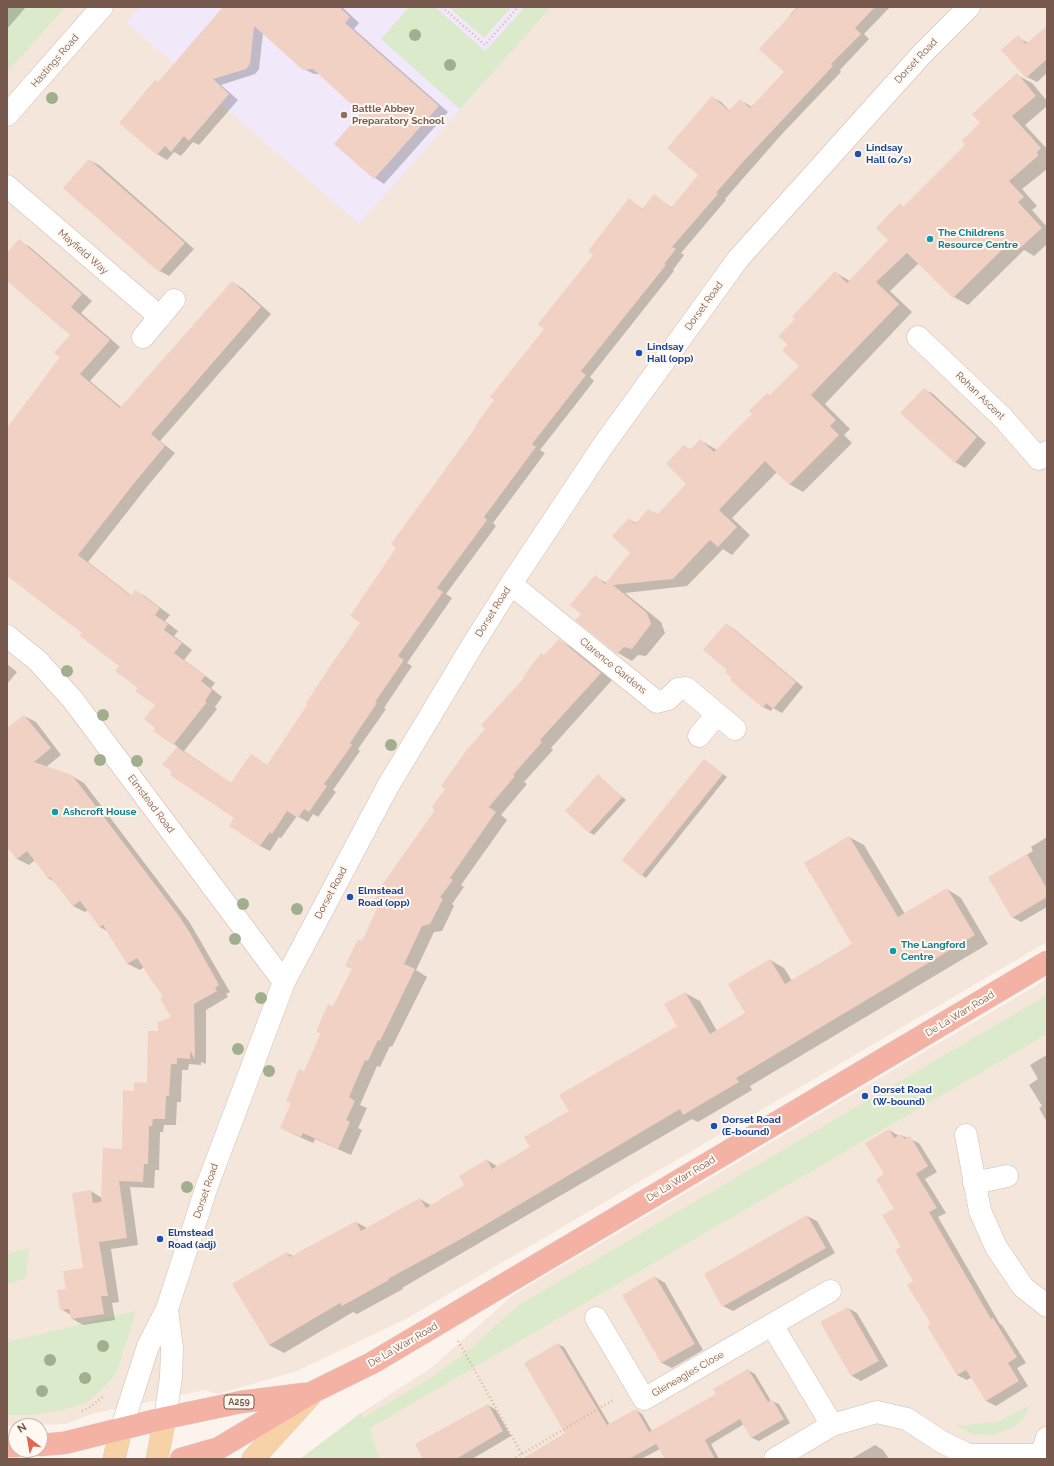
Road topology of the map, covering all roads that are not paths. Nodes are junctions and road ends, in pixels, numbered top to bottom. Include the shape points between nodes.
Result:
1 (102, 7) edge
2 (969, 7) edge
3 (7, 115) edge
4 (7, 186) edge
5 (174, 300) dead end
6 (160, 317) junction
7 (143, 337) dead end
8 (918, 337) dead end
9 (1043, 455) edge
10 (511, 584) junction
11 (7, 636) edge
12 (717, 714) junction
13 (735, 729) dead end
14 (699, 736) dead end
15 (1047, 962) edge
16 (284, 982) junction
17 (966, 1135) dead end
18 (1007, 1176) dead end
19 (974, 1183) junction
20 (830, 1291) dead end
21 (1047, 1306) edge
22 (167, 1309) junction
23 (596, 1318) dead end
24 (772, 1325) junction
25 (313, 1392) junction
26 (165, 1418) junction
27 (832, 1426) junction
28 (121, 1430) junction
29 (48, 1445) edge
30 (1043, 1451) edge
31 (114, 1459) edge
32 (157, 1459) edge
33 (182, 1459) edge
34 (254, 1459) edge
35 (775, 1459) edge

1 - 3 street, Hastings Road
2 - 10 street, Dorset Road via 922,54 738,260 602,447
4 - 6 street, Mayfield Way
5 - 6 street
6 - 7 street
8 - 9 street, Rohan Ascent
10 - 12 street, Clarence Gardens via 657,702 668,699 678,689 686,688
10 - 16 street, Dorset Road via 388,786
11 - 16 street, Elmstead Road via 38,661 73,700
12 - 13 street, Clarence Gardens
12 - 14 street
15 - 25 highway, De La Warr Road / A259 via 446,1320 372,1363
16 - 22 street, Dorset Road via 207,1186
17 - 19 street
18 - 19 street
19 - 21 street via 980,1210 996,1247 1023,1287
20 - 24 street, Gleneagles Close
22 - 26 street, Dorset Road via 172,1348
22 - 28 street, Dorset Road via 148,1346
23 - 24 street, Gleneagles Close via 644,1399
24 - 27 street
25 - 26 highway, De La Warr Road / A259 via 241,1402
25 - 33 highway, De La Warr Road / A259 via 219,1448
25 - 34 main road
26 - 28 highway, A259
26 - 32 main road, Dorset Road
27 - 30 street via 876,1412 907,1419 942,1442 969,1455
27 - 35 street
28 - 29 highway, A259 via 64,1444
28 - 31 main road, Dorset Road

